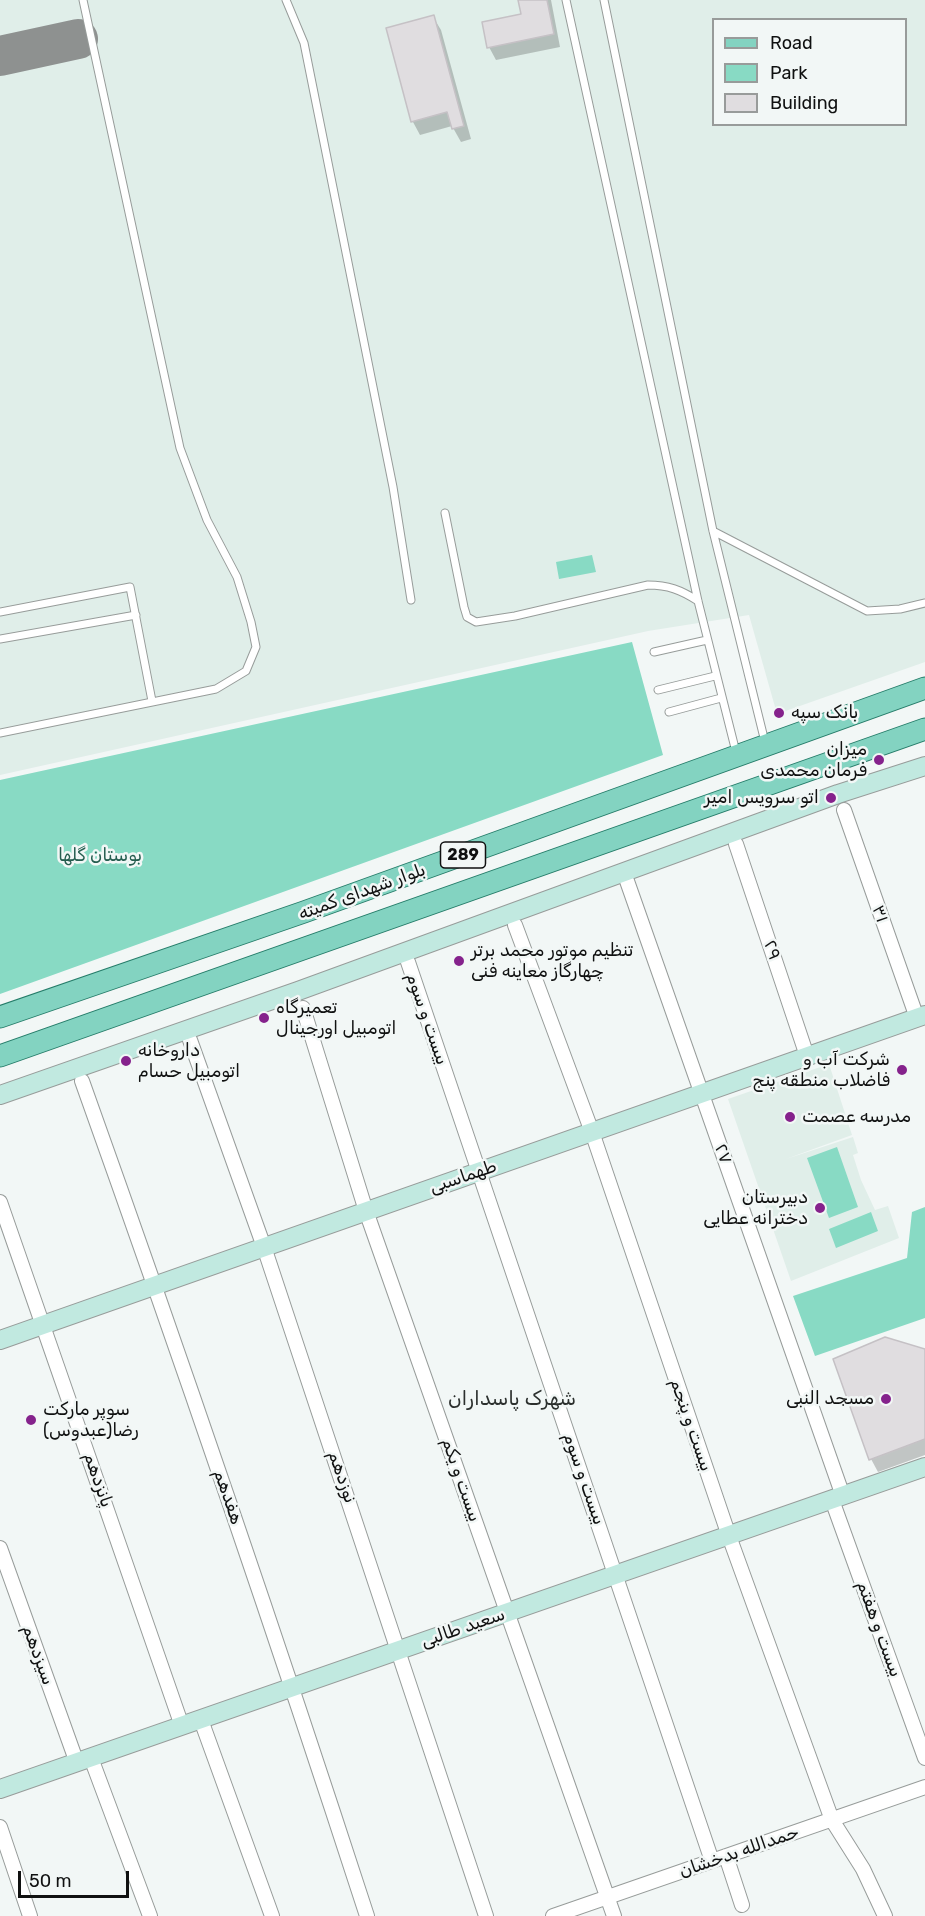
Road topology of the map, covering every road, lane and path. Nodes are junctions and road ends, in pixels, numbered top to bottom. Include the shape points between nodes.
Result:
1 (83, 0) edge
2 (286, 0) edge
3 (566, 0) edge
4 (604, 0) edge
5 (445, 513) dead end
6 (713, 531) junction
7 (411, 600) dead end
8 (698, 601) junction
9 (925, 603) edge
10 (0, 612) edge
11 (136, 615) junction
12 (0, 639) edge
13 (707, 640) junction
14 (654, 652) dead end
15 (715, 676) junction
16 (925, 688) edge
17 (658, 690) dead end
18 (721, 698) junction
19 (152, 701) junction
20 (669, 712) dead end
21 (925, 729) edge
22 (0, 733) edge
23 (925, 745) edge
24 (766, 746) junction
25 (874, 747) junction
26 (737, 756) junction
27 (924, 769) edge
28 (844, 810) dead end
29 (736, 844) dead end
30 (627, 881) dead end
31 (515, 925) dead end
32 (408, 962) dead end
33 (303, 1008) dead end
34 (921, 1016) edge
35 (0, 1017) edge
36 (190, 1040) dead end
37 (0, 1056) edge
38 (807, 1056) junction
39 (82, 1081) dead end
40 (702, 1093) junction
41 (0, 1095) edge
42 (592, 1132) junction
43 (480, 1171) junction
44 (0, 1202) edge
45 (366, 1211) junction
46 (264, 1247) junction
47 (155, 1286) junction
48 (45, 1324) junction
49 (0, 1340) edge
50 (925, 1467) edge
51 (838, 1498) junction
52 (729, 1536) junction
53 (0, 1548) edge
54 (617, 1575) junction
55 (507, 1613) junction
56 (400, 1650) junction
57 (293, 1687) junction
58 (201, 1720) junction
59 (182, 1726) junction
60 (925, 1758) edge
61 (84, 1760) junction
62 (925, 1788) edge
63 (0, 1789) edge
64 (832, 1820) junction
65 (0, 1827) edge
66 (719, 1858) junction
67 (6, 1862) edge
68 (608, 1897) junction
69 (742, 1905) dead end
70 (30, 1916) edge
71 (150, 1916) edge
72 (272, 1916) edge
73 (367, 1916) edge
74 (486, 1916) edge
75 (553, 1916) edge
76 (614, 1916) edge
77 (885, 1916) edge

1 - 19 lane via 180,448 207,520 237,577 256,647 246,671 216,688
2 - 7 lane via 304,43 393,487
3 - 8 lane
4 - 6 lane
5 - 8 lane via 464,607 467,616 476,622 648,585 665,585
6 - 9 lane via 867,611
6 - 24 lane
8 - 13 lane
10 - 11 lane via 130,587
11 - 12 lane
11 - 19 lane
13 - 14 lane
13 - 15 lane
15 - 17 lane
15 - 18 lane
16 - 24 main road, بلوار شهدای کمیته / 289
18 - 20 lane
18 - 26 lane
19 - 22 lane
21 - 25 main road, بلوار شهدای کمیته / 289
23 - 25 main road
24 - 26 main road, بلوار شهدای کمیته / 289
25 - 37 main road, بلوار شهدای کمیته / 289
26 - 35 main road, بلوار شهدای کمیته / 289 via 315,909
27 - 41 street via 838,794
28 - 34 street, ۳۱
29 - 38 street, ۲۹
30 - 40 street, ۲۷
31 - 42 street, بیست و پنجم
32 - 43 street, بیست و سوم
33 - 45 street, بیست و یکم
34 - 38 street, طهماسبی
36 - 46 street, نوزدهم
38 - 40 street, طهماسبی
39 - 47 street, هفدهم
40 - 42 street, طهماسبی
40 - 51 street, ۲۷
42 - 43 street, طهماسبی
42 - 52 street, بیست و پنجم
43 - 45 street, طهماسبی
43 - 54 street, بیست و سوم
44 - 48 street, پانزدهم
45 - 46 street, طهماسبی
45 - 55 street, بیست و یکم
46 - 47 street, طهماسبی
46 - 56 street, نوزدهم
47 - 48 street, طهماسبی
47 - 57 street, هفدهم
48 - 49 street, طهماسبی
48 - 59 street, پانزدهم
50 - 51 street, سعید طالبی
51 - 52 street, سعید طالبی
51 - 60 street, بیست و هفتم
52 - 54 street, سعید طالبی
52 - 64 street, بیست و پنجم
53 - 61 street, سیزدهم
54 - 55 street, سعید طالبی
54 - 66 street, بیست و سوم
55 - 56 street, سعید طالبی
55 - 68 street, بیست و یکم
56 - 57 street, سعید طالبی
56 - 74 street, نوزدهم
57 - 58 street, سعید طالبی
57 - 73 street, هفدهم
58 - 59 street, سعید طالبی
58 - 72 street
59 - 61 street, سعید طالبی
61 - 63 street, سعید طالبی
61 - 71 street, سیزدهم
62 - 64 street, حمدالله بدخشان
64 - 66 street, حمدالله بدخشان
64 - 77 street, بیست و پنجم
65 - 67 street
66 - 68 street, حمدالله بدخشان
66 - 69 street, بیست و سوم
67 - 70 street
68 - 75 street, حمدالله بدخشان
68 - 76 street, بیست و یکم

